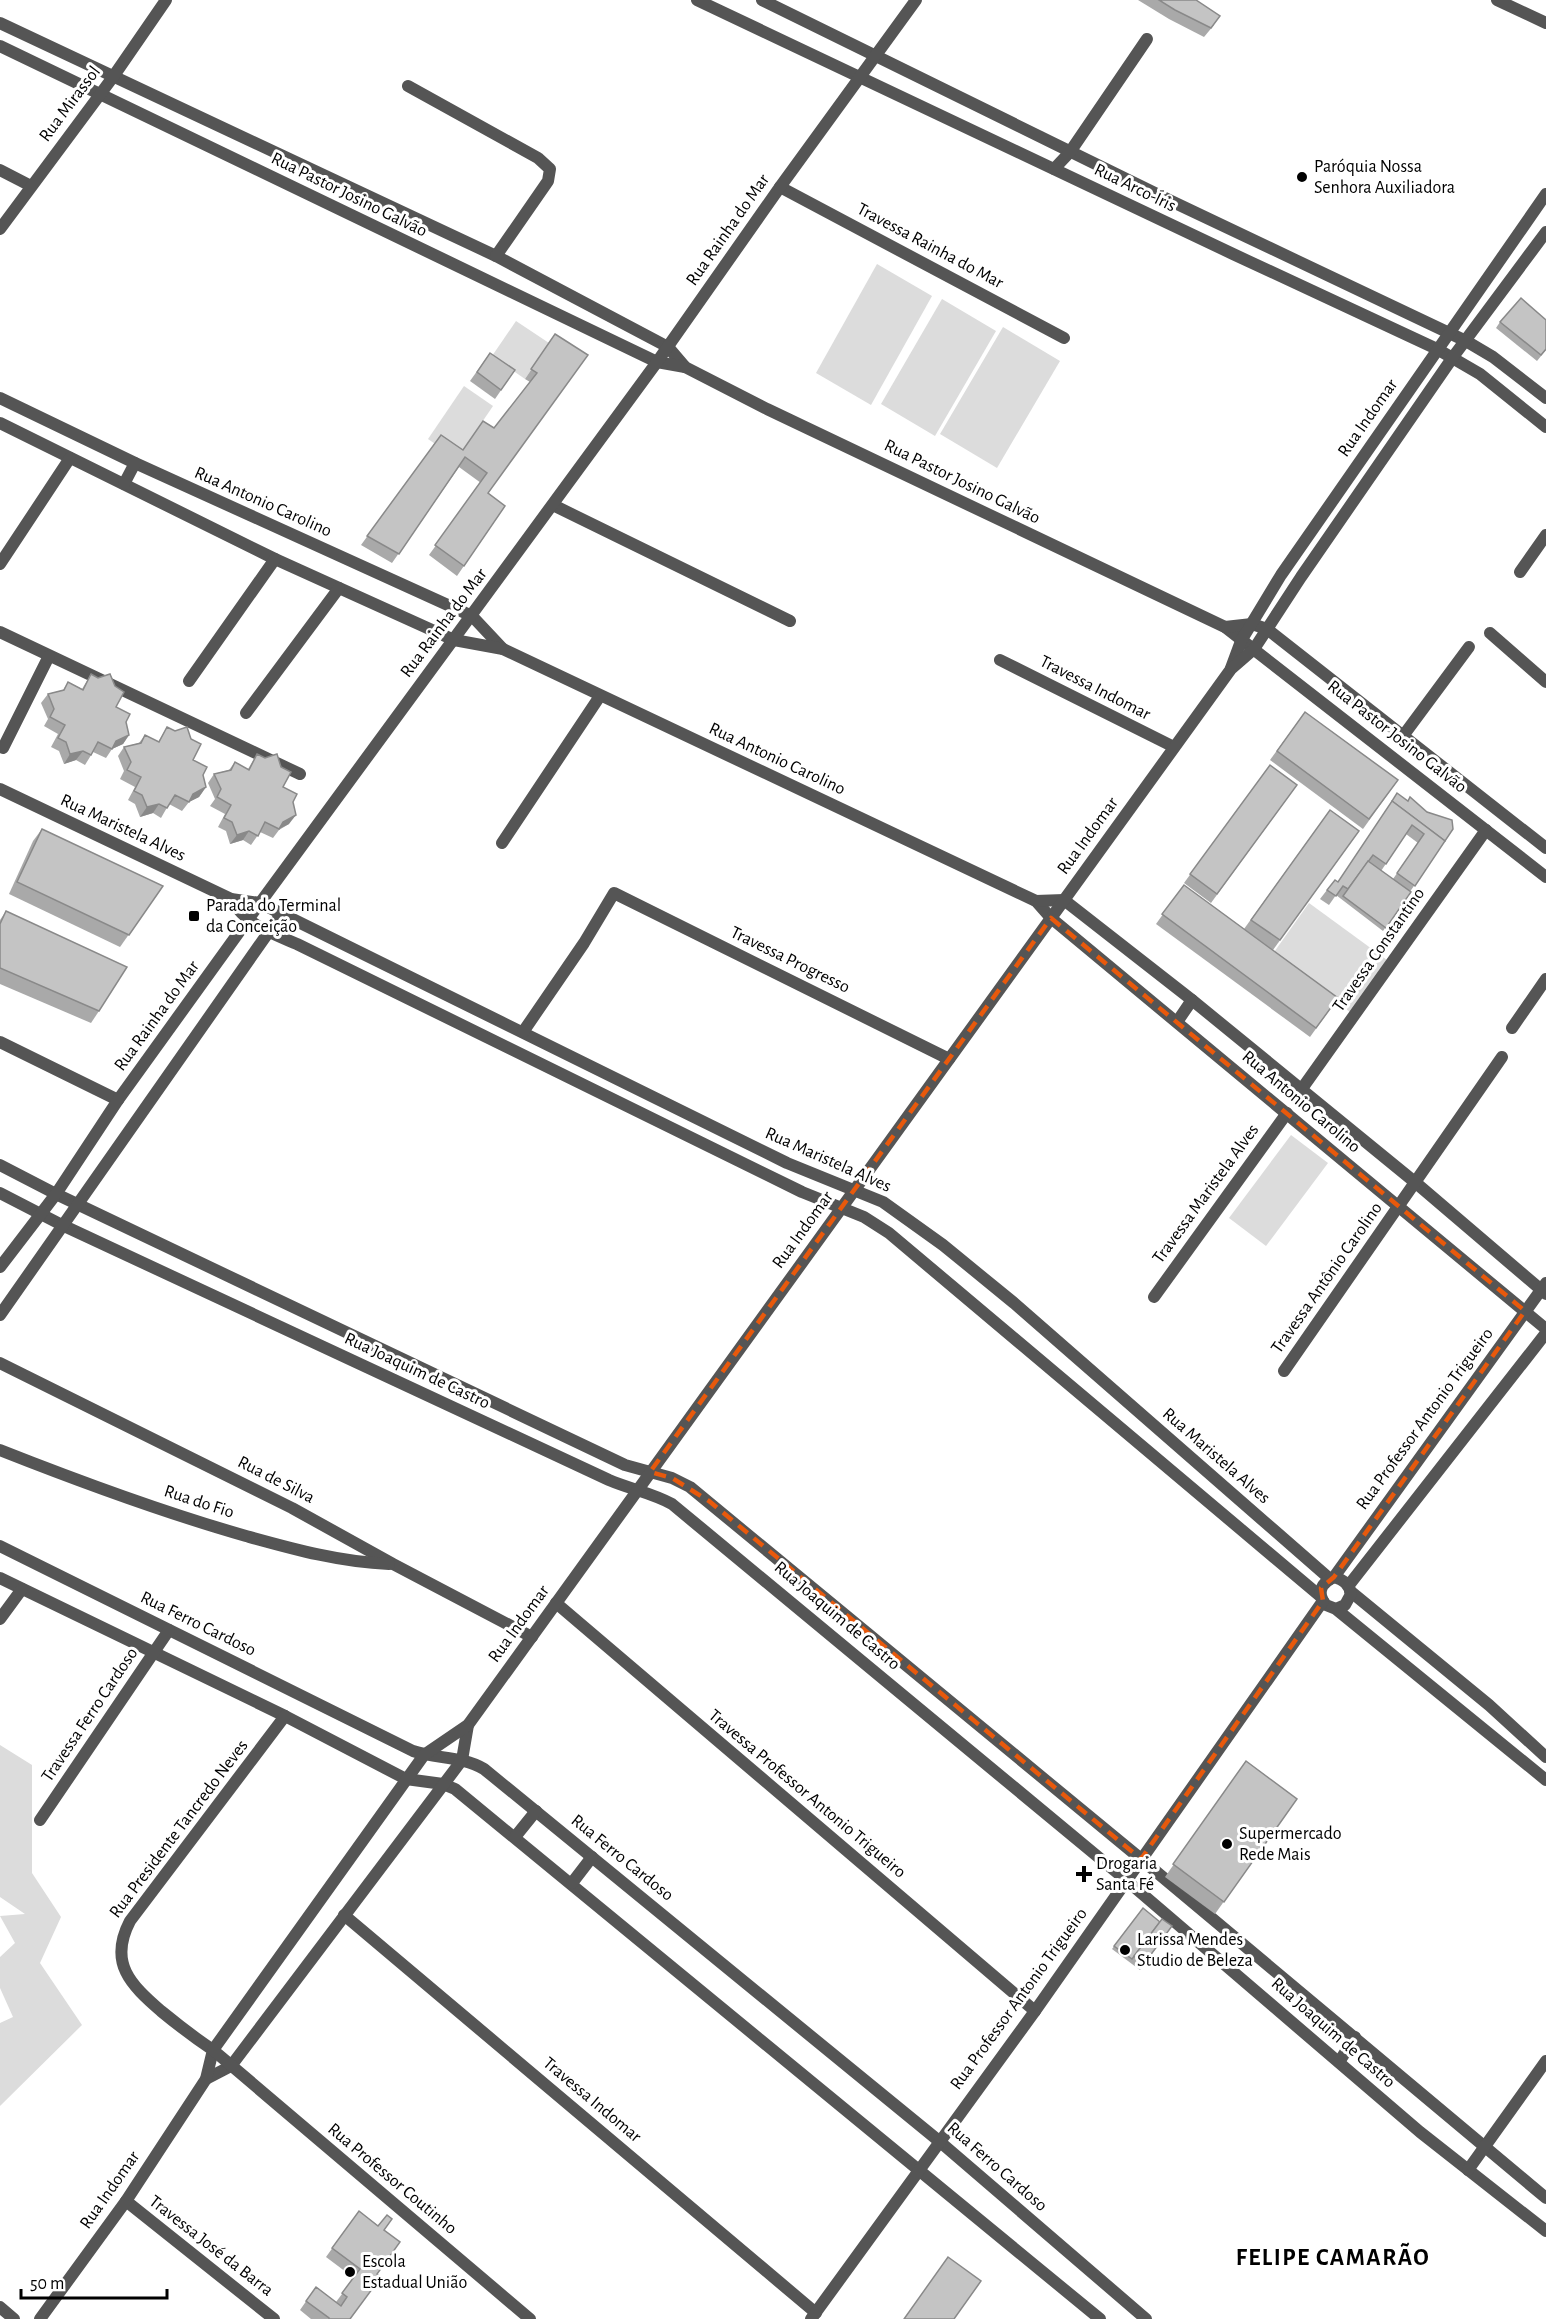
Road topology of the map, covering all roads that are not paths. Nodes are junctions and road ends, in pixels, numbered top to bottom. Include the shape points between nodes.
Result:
1 (166, 0) edge
2 (697, 0) edge
3 (762, 0) edge
4 (916, 0) edge
5 (1497, 0) edge
6 (0, 23) edge
7 (1546, 23) edge
8 (1147, 39) dead end
9 (0, 46) edge
10 (875, 56) junction
11 (113, 76) junction
12 (859, 78) junction
13 (408, 86) dead end
14 (100, 95) junction
15 (1070, 152) junction
16 (1054, 169) junction
17 (0, 170) edge
18 (31, 186) junction
19 (780, 187) junction
20 (1546, 194) edge
21 (0, 229) edge
22 (1546, 232) edge
23 (1244, 236) junction
24 (1233, 254) junction
25 (496, 256) junction
26 (1449, 333) junction
27 (1064, 338) dead end
28 (1466, 341) junction
29 (668, 347) junction
30 (1437, 349) junction
31 (1453, 357) junction
32 (657, 362) junction
33 (685, 367) junction
34 (0, 398) edge
35 (1546, 398) edge
36 (0, 423) edge
37 (1546, 427) edge
38 (70, 458) junction
39 (135, 463) junction
40 (124, 484) junction
41 (553, 505) junction
42 (1546, 535) edge
43 (275, 559) junction
44 (0, 564) edge
45 (1520, 572) dead end
46 (339, 588) junction
47 (472, 616) junction
48 (790, 621) dead end
49 (1252, 624) junction
50 (1225, 627) junction
51 (1267, 629) junction
52 (0, 632) edge
53 (1490, 633) dead end
54 (454, 639) junction
55 (1241, 641) junction
56 (1469, 647) dead end
57 (503, 649) junction
58 (1254, 649) junction
59 (49, 656) junction
60 (1000, 660) dead end
61 (1231, 669) junction
62 (189, 681) dead end
63 (1546, 682) edge
64 (600, 696) junction
65 (246, 713) dead end
66 (1403, 736) junction
67 (1174, 747) junction
68 (3, 748) dead end
69 (300, 774) dead end
70 (0, 789) edge
71 (1486, 830) junction
72 (502, 843) dead end
73 (1546, 848) edge
74 (1546, 877) edge
75 (231, 899) junction
76 (1064, 900) junction
77 (1036, 901) junction
78 (260, 903) junction
79 (282, 913) junction
80 (1051, 918) junction
81 (248, 921) junction
82 (269, 933) junction
83 (1546, 979) edge
84 (1192, 1000) junction
85 (1177, 1022) junction
86 (1512, 1028) dead end
87 (524, 1032) junction
88 (0, 1042) edge
89 (1502, 1057) dead end
90 (949, 1059) junction
91 (1301, 1090) junction
92 (118, 1100) junction
93 (1287, 1113) junction
94 (0, 1165) edge
95 (1416, 1183) junction
96 (854, 1190) junction
97 (0, 1193) edge
98 (56, 1194) junction
99 (78, 1204) junction
100 (1400, 1207) junction
101 (841, 1209) junction
102 (41, 1214) junction
103 (62, 1225) junction
104 (0, 1267) edge
105 (1544, 1289) edge
106 (1154, 1297) dead end
107 (1525, 1311) junction
108 (0, 1315) edge
109 (1546, 1331) edge
110 (0, 1363) edge
111 (1284, 1371) dead end
112 (0, 1450) edge
113 (650, 1472) junction
114 (637, 1491) junction
115 (0, 1546) edge
116 (393, 1564) junction
117 (0, 1578) edge
118 (1332, 1578) junction
119 (1350, 1588) junction
120 (22, 1589) junction
121 (556, 1603) junction
122 (1327, 1604) junction
123 (0, 1620) edge
124 (169, 1630) junction
125 (532, 1637) junction
126 (153, 1653) junction
127 (285, 1716) junction
128 (468, 1725) junction
129 (424, 1755) junction
130 (1546, 1757) edge
131 (462, 1760) junction
132 (406, 1779) junction
133 (1546, 1780) edge
134 (443, 1784) junction
135 (536, 1811) junction
136 (40, 1820) dead end
137 (516, 1837) junction
138 (591, 1857) junction
139 (1141, 1859) junction
140 (1126, 1880) junction
141 (572, 1883) junction
142 (344, 1915) junction
143 (1035, 2011) junction
144 (1355, 2037) junction
145 (213, 2050) junction
146 (1546, 2061) edge
147 (1339, 2062) junction
148 (231, 2066) junction
149 (206, 2079) junction
150 (939, 2141) junction
151 (1486, 2146) junction
152 (920, 2169) junction
153 (1468, 2170) junction
154 (1546, 2198) edge
155 (126, 2201) junction
156 (1546, 2231) edge
157 (0, 2307) edge
158 (813, 2316) edge
159 (14, 2319) edge
160 (40, 2319) edge
161 (274, 2319) edge
162 (530, 2319) edge
163 (1100, 2319) edge
164 (1146, 2319) edge

1 - 11 street, Rua Mirassol
2 - 12 street, Rua Arco-Íris
3 - 10 street, Rua Arco-Íris
4 - 10 street, Rua Rainha do Mar
5 - 7 street
6 - 11 street, Rua Pastor Josino Galvão
8 - 15 street
9 - 14 street, Rua Pastor Josino Galvão
10 - 12 street, Rua Rainha do Mar
10 - 15 street, Rua Arco-Íris
11 - 14 street, Rua Mirassol
11 - 25 street, Rua Pastor Josino Galvão
12 - 16 street, Rua Arco-Íris
12 - 19 street, Rua Rainha do Mar
13 - 25 street via 550,168 548,181
14 - 18 street, Rua Mirassol
14 - 32 street, Rua Pastor Josino Galvão
15 - 16 street
15 - 23 street, Rua Arco-Íris
16 - 24 street, Rua Arco-Íris
17 - 18 street
18 - 21 street, Rua Mirassol
19 - 27 street, Travessa Rainha do Mar
19 - 29 street, Rua Rainha do Mar
20 - 26 street, Rua Indomar
22 - 28 street, Rua Indomar
23 - 24 street
23 - 26 street, Rua Arco-Íris
24 - 30 street, Rua Arco-Íris
25 - 29 street, Rua Pastor Josino Galvão
26 - 28 street, Rua Arco-Íris
26 - 30 street, Rua Indomar
28 - 31 street, Rua Indomar
28 - 35 street, Rua Arco-Íris
29 - 32 street, Rua Rainha do Mar
29 - 33 street, Rua Pastor Josino Galvão
30 - 31 street, Rua Arco-Íris
30 - 49 street, Rua Indomar via 1281,575
31 - 37 street, Rua Arco-Íris
31 - 51 street, Rua Indomar
32 - 33 street, Rua Pastor Josino Galvão
32 - 41 street, Rua Rainha do Mar
33 - 50 street, Rua Pastor Josino Galvão
34 - 39 street, Rua Antonio Carolino
36 - 38 street, Rua Antonio Carolino
38 - 40 street, Rua Antonio Carolino
38 - 44 street
39 - 40 street
39 - 47 street, Rua Antonio Carolino
40 - 43 street, Rua Antonio Carolino
41 - 47 street, Rua Rainha do Mar
41 - 48 street
42 - 45 street
43 - 46 street, Rua Antonio Carolino
43 - 62 street
46 - 54 street, Rua Antonio Carolino
46 - 65 street
47 - 54 street, Rua Rainha do Mar
47 - 57 street, Rua Antonio Carolino
49 - 50 street, Rua Pastor Josino Galvão
49 - 51 street, Rua Pastor Josino Galvão
49 - 55 street, Rua Indomar
50 - 55 street, Rua Pastor Josino Galvão
51 - 58 street, Rua Indomar
51 - 66 street, Rua Pastor Josino Galvão
52 - 59 street
53 - 63 street
54 - 57 street, Rua Antonio Carolino
54 - 78 street, Rua Rainha do Mar
55 - 58 street, Rua Pastor Josino Galvão
55 - 61 street, Rua Indomar
56 - 66 street
57 - 64 street, Rua Antonio Carolino
58 - 61 street, Rua Indomar
58 - 71 street, Rua Pastor Josino Galvão
59 - 68 street
59 - 69 street
60 - 67 street, Travessa Indomar
61 - 67 street, Rua Indomar
64 - 72 street
64 - 77 street, Rua Antonio Carolino
66 - 73 street, Rua Pastor Josino Galvão
67 - 76 street, Rua Indomar
70 - 75 street, Rua Maristela Alves
71 - 74 street, Rua Pastor Josino Galvão
71 - 91 street, Travessa Constantino
75 - 78 street, Rua Maristela Alves
75 - 81 street, Rua Maristela Alves
76 - 77 street, Rua Antonio Carolino
76 - 80 street, Rua Indomar
76 - 84 street, Rua Antonio Carolino
77 - 80 street, Rua Antonio Carolino
78 - 79 street, Rua Maristela Alves
78 - 81 street, Rua Rainha do Mar
79 - 82 street
79 - 87 street, Rua Maristela Alves
80 - 85 street, Rua Antonio Carolino
80 - 90 street, Rua Indomar
81 - 82 street, Rua Maristela Alves
81 - 92 street, Rua Rainha do Mar
82 - 99 street
82 - 101 street, Rua Maristela Alves
83 - 86 street
84 - 85 street
84 - 91 street, Rua Antonio Carolino
85 - 93 street, Rua Antonio Carolino
87 - 90 street, Travessa Progresso via 614,893
87 - 96 street, Rua Maristela Alves via 787,1163
88 - 92 street
89 - 95 street, Travessa Antônio Carolino
90 - 96 street, Rua Indomar
91 - 95 street, Rua Antonio Carolino
92 - 98 street, Rua Rainha do Mar
93 - 100 street, Rua Antonio Carolino
93 - 106 street, Travessa Maristela Alves
94 - 98 street, Rua Joaquim de Castro
95 - 100 street, Travessa Antônio Carolino
95 - 105 street, Rua Antonio Carolino
96 - 101 street, Rua Indomar
96 - 118 street, Rua Maristela Alves via 883,1202 952,1252
97 - 102 street, Rua Joaquim de Castro
98 - 99 street, Rua Joaquim de Castro
98 - 102 street, Rua Rainha do Mar
99 - 103 street
99 - 113 street, Rua Joaquim de Castro via 625,1465
100 - 107 street, Rua Antonio Carolino
100 - 111 street, Travessa Antônio Carolino
101 - 113 street, Rua Indomar
101 - 122 street, Rua Maristela Alves via 864,1217 889,1233
102 - 103 street, Rua Joaquim de Castro
102 - 104 street, Rua Rainha do Mar
103 - 108 street
103 - 114 street, Rua Joaquim de Castro
105 - 107 street, Rua Professor Antonio Trigueiro
107 - 109 street, Rua Antonio Carolino
107 - 118 street, Rua Professor Antonio Trigueiro
109 - 119 street
110 - 116 street, Rua de Silva via 292,1508
112 - 116 street, Rua do Fio via 194,1521 310,1554
113 - 114 street, Rua Indomar
113 - 139 street, Rua Joaquim de Castro via 672,1478 709,1501
114 - 121 street, Rua Indomar
114 - 140 street, Rua Joaquim de Castro via 656,1496 688,1516
115 - 124 street, Rua Ferro Cardoso
116 - 125 street, Rua de Silva
117 - 120 street
118 - 119 street via 1345,1581
118 - 122 street via 1323,1584
119 - 122 street via 1347,1603
119 - 130 street
120 - 123 street
120 - 126 street
121 - 125 street, Rua Indomar
121 - 143 street, Travessa Professor Antonio Trigueiro
122 - 133 street, Rua Maristela Alves
122 - 139 street, Rua Professor Antonio Trigueiro via 1274,1669
124 - 126 street, Travessa Ferro Cardoso
124 - 129 street, Rua Ferro Cardoso
125 - 128 street, Rua Indomar
126 - 127 street
126 - 136 street, Travessa Ferro Cardoso
127 - 132 street
127 - 145 street, Rua Presidente Tancredo Neves via 123,1935 122,1960 136,1990
128 - 129 street, Rua Indomar
128 - 131 street, Rua Indomar
129 - 131 street, Rua Ferro Cardoso
129 - 132 street, Rua Indomar
131 - 134 street, Rua Indomar
131 - 135 street, Rua Ferro Cardoso via 484,1769
132 - 134 street
132 - 145 street, Rua Indomar
134 - 137 street via 462,1793
134 - 142 street, Rua Indomar
135 - 137 street
135 - 138 street, Rua Ferro Cardoso
137 - 141 street
138 - 141 street
138 - 150 street, Rua Ferro Cardoso
139 - 140 street, Rua Professor Antonio Trigueiro
139 - 144 street, Rua Joaquim de Castro
140 - 143 street, Rua Professor Antonio Trigueiro
140 - 147 street, Rua Joaquim de Castro
141 - 152 street
142 - 148 street, Rua Indomar
142 - 158 street, Travessa Indomar
143 - 150 street, Rua Professor Antonio Trigueiro
144 - 147 street
144 - 151 street, Rua Joaquim de Castro
145 - 148 street, Rua Presidente Tancredo Neves
145 - 149 street, Rua Indomar
146 - 151 street
147 - 153 street, Rua Joaquim de Castro
148 - 149 street, Rua Indomar
148 - 162 street, Rua Professor Coutinho
149 - 155 street, Rua Indomar
150 - 152 street, Rua Professor Antonio Trigueiro
150 - 164 street, Rua Ferro Cardoso
151 - 153 street
151 - 154 street, Rua Joaquim de Castro
152 - 158 street, Rua Professor Antonio Trigueiro
152 - 163 street
153 - 156 street, Rua Joaquim de Castro
155 - 160 street, Rua Indomar
155 - 161 street, Travessa José da Barra
157 - 159 street

